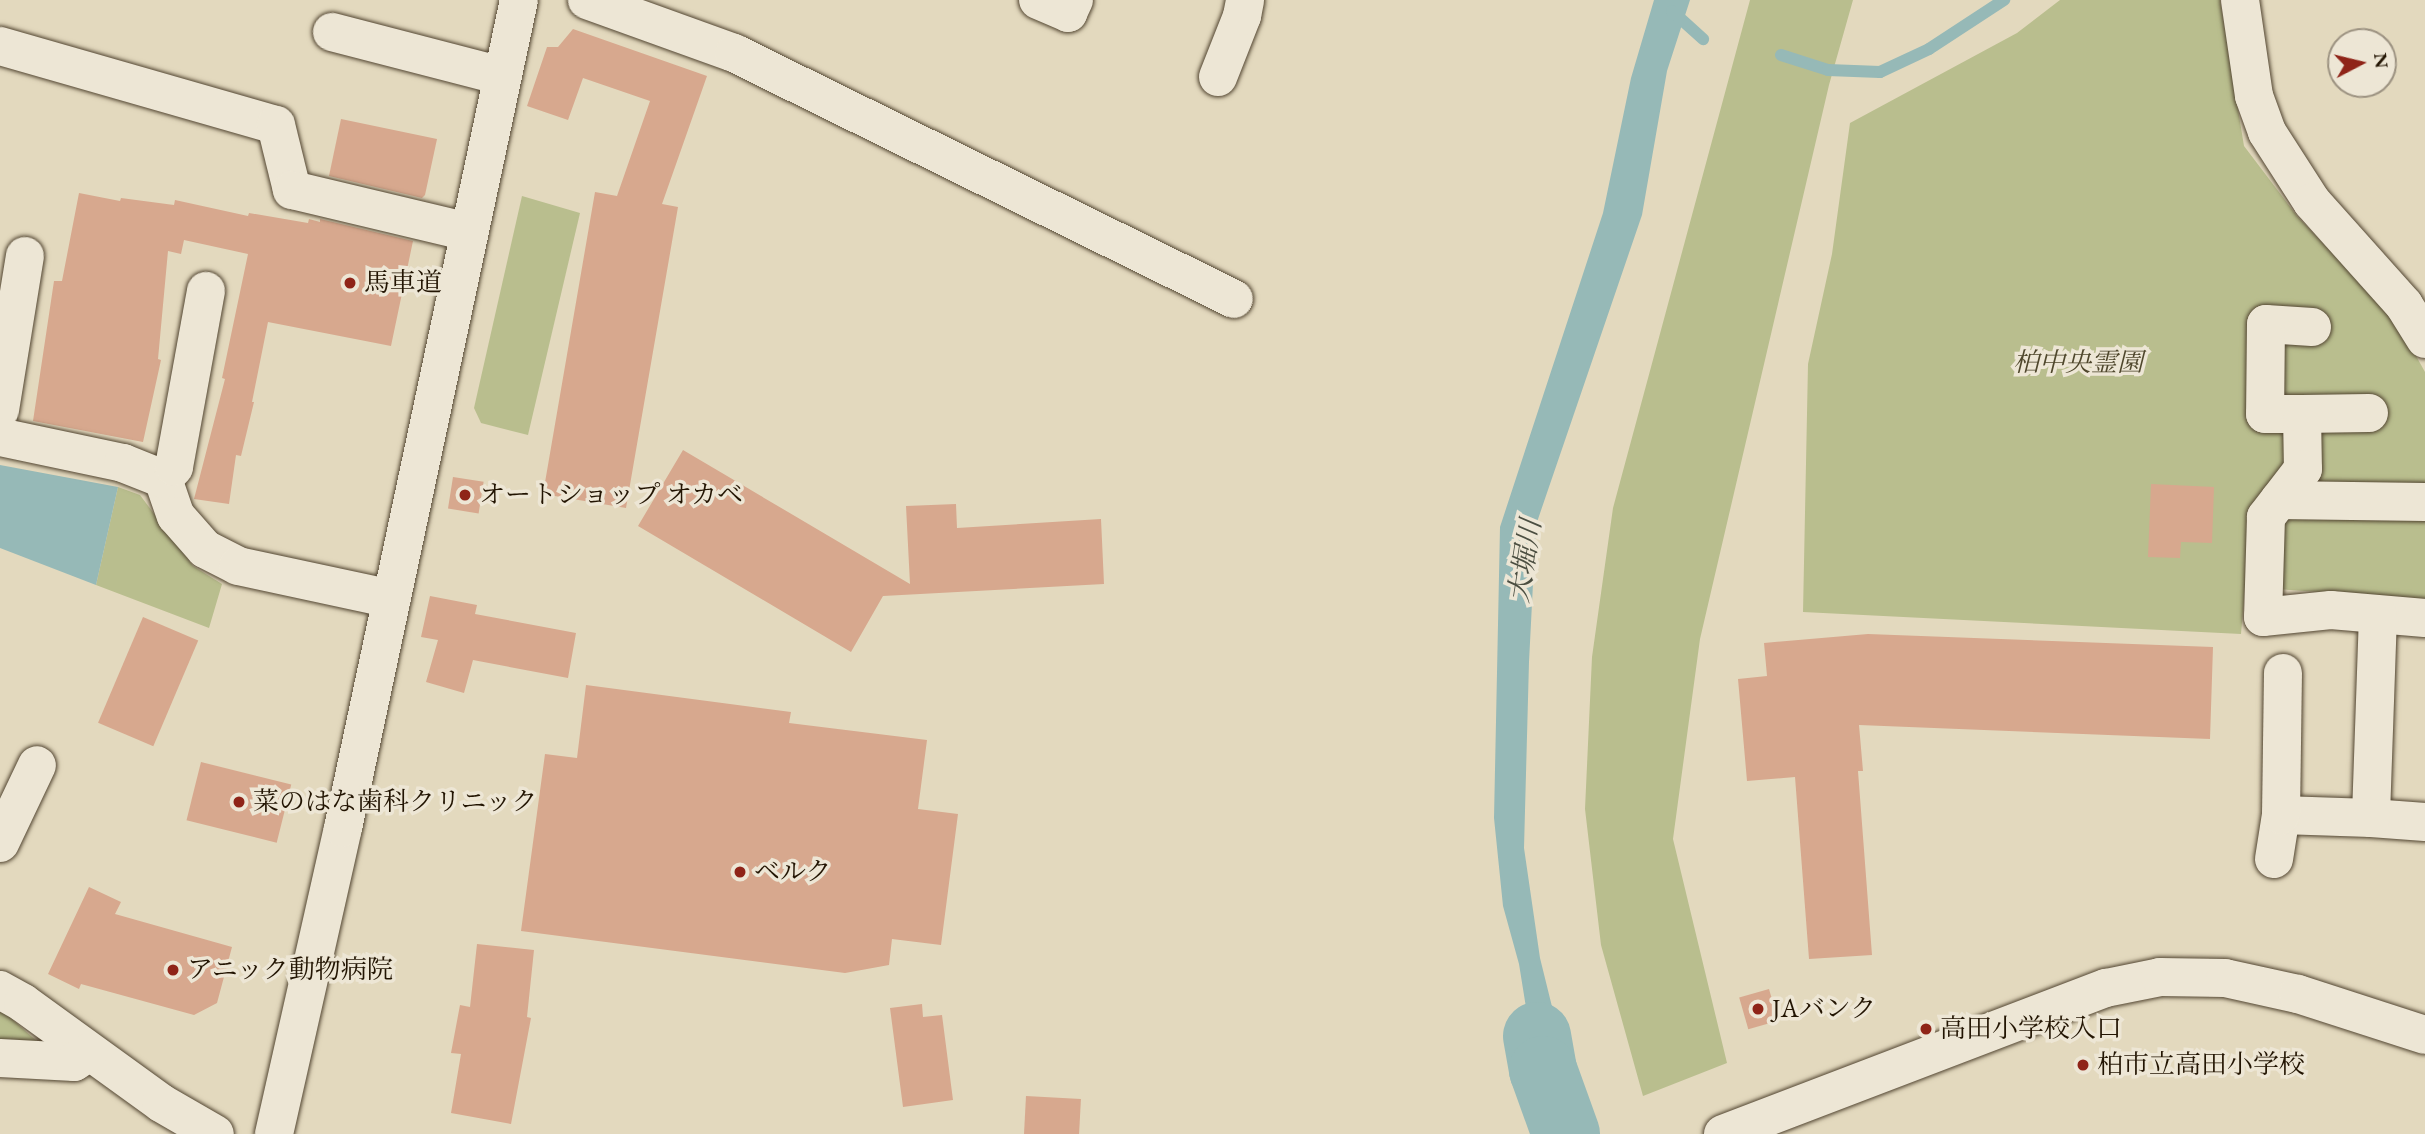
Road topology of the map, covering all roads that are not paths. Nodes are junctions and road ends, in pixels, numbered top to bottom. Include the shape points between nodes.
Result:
1 (519, 0) edge
2 (587, 0) edge
3 (1038, 0) edge
4 (1074, 0) edge
5 (1245, 0) edge
6 (2240, 0) edge
7 (332, 32) dead end
8 (0, 46) edge
9 (502, 76) junction
10 (1218, 77) dead end
11 (468, 232) junction
12 (25, 256) dead end
13 (206, 291) dead end
14 (1234, 299) dead end
15 (2312, 327) dead end
16 (2425, 340) edge
17 (0, 411) edge
18 (2369, 413) dead end
19 (2302, 414) junction
20 (0, 438) edge
21 (163, 479) junction
22 (2280, 500) junction
23 (2425, 502) edge
24 (392, 599) junction
25 (2378, 615) junction
26 (2425, 618) edge
27 (2283, 673) dead end
28 (37, 765) dead end
29 (2281, 815) junction
30 (2371, 818) junction
31 (2425, 822) edge
32 (0, 843) edge
33 (2274, 859) dead end
34 (0, 990) edge
35 (2425, 1035) edge
36 (88, 1053) junction
37 (0, 1058) edge
38 (215, 1134) edge
39 (274, 1134) edge
40 (1723, 1134) edge

1 - 9 street
2 - 14 street via 734,53
3 - 4 street via 1068,13
5 - 10 street
6 - 16 street via 2254,96 2267,132 2312,202 2404,305
7 - 9 street
8 - 11 street via 275,125 292,190
9 - 11 street
11 - 24 street
12 - 17 street
13 - 21 street via 174,467
15 - 19 street via 2266,324 2265,414
18 - 19 street
19 - 22 street via 2303,469
20 - 21 street via 123,463
21 - 24 street via 176,516 205,549 238,566
22 - 23 street
22 - 25 street via 2266,517 2263,617 2331,611
24 - 39 street
25 - 26 street
25 - 30 street
27 - 29 street
28 - 32 street
29 - 30 street
29 - 33 street
30 - 31 street
34 - 36 street
35 - 40 street via 2238,981 2160,977 2106,988
36 - 37 street via 74,1062
36 - 38 street

